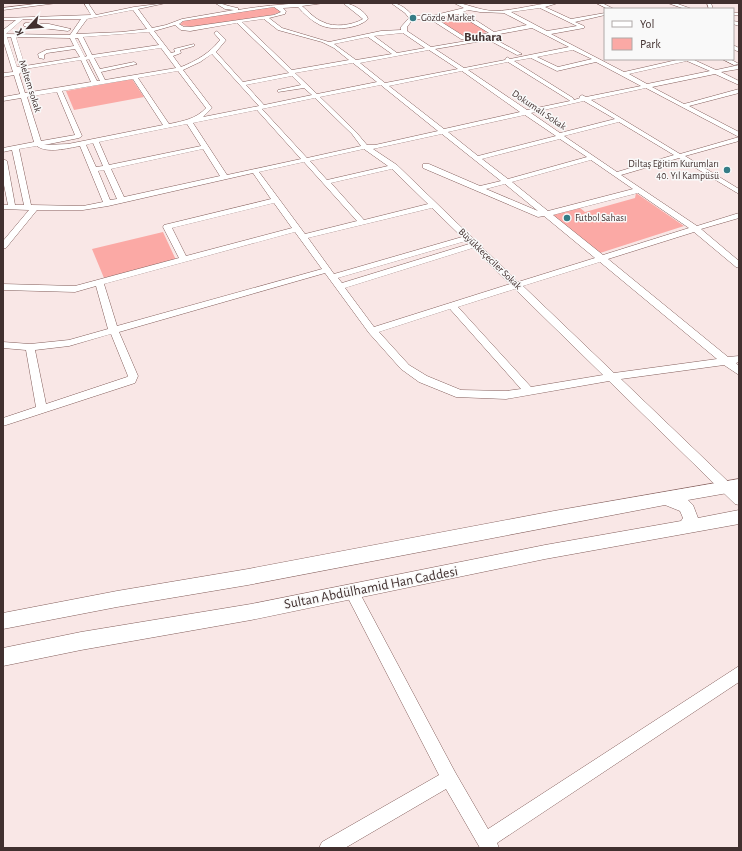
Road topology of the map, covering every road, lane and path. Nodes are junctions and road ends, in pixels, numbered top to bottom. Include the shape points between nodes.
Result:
1 (55, 3) edge
2 (86, 3) edge
3 (164, 3) edge
4 (218, 3) edge
5 (320, 3) edge
6 (345, 3) edge
7 (393, 3) edge
8 (456, 3) edge
9 (556, 3) edge
10 (598, 3) edge
11 (670, 3) edge
12 (735, 3) edge
13 (739, 3) edge
14 (154, 4) edge
15 (514, 5) edge
16 (16, 6) edge
17 (275, 6) junction
18 (540, 6) junction
19 (300, 7) junction
20 (134, 8) junction
21 (259, 8) junction
22 (466, 8) junction
23 (610, 8) edge
24 (687, 8) edge
25 (3, 9) edge
26 (522, 9) junction
27 (126, 10) junction
28 (459, 12) junction
29 (506, 12) junction
30 (283, 13) junction
31 (604, 14) edge
32 (130, 15) dead end
33 (94, 16) junction
34 (431, 17) junction
35 (21, 18) junction
36 (85, 18) junction
37 (195, 18) junction
38 (264, 18) junction
39 (412, 18) junction
40 (3, 19) edge
41 (570, 21) junction
42 (177, 22) junction
43 (238, 22) junction
44 (221, 24) junction
45 (13, 25) junction
46 (138, 26) dead end
47 (343, 26) junction
48 (532, 26) junction
49 (181, 28) junction
50 (196, 28) junction
51 (77, 29) junction
52 (150, 30) junction
53 (348, 30) dead end
54 (142, 31) junction
55 (404, 31) junction
56 (217, 33) junction
57 (353, 33) dead end
58 (493, 33) junction
59 (546, 33) junction
60 (3, 34) edge
61 (13, 35) junction
62 (72, 36) junction
63 (364, 36) junction
64 (80, 37) junction
65 (481, 37) junction
66 (463, 38) junction
67 (330, 43) junction
68 (192, 45) dead end
69 (162, 46) junction
70 (570, 46) junction
71 (76, 47) junction
72 (428, 47) junction
73 (6, 49) edge
74 (212, 51) junction
75 (519, 54) junction
76 (604, 54) edge
77 (394, 55) junction
78 (169, 56) junction
79 (532, 56) junction
80 (3, 57) edge
81 (91, 57) junction
82 (42, 58) dead end
83 (82, 58) junction
84 (508, 58) junction
85 (594, 59) junction
86 (684, 60) edge
87 (690, 60) edge
88 (727, 60) edge
89 (10, 61) junction
90 (354, 61) junction
91 (134, 64) dead end
92 (738, 65) edge
93 (23, 68) junction
94 (460, 68) junction
95 (180, 69) junction
96 (98, 71) junction
97 (713, 71) junction
98 (3, 72) edge
99 (16, 72) junction
100 (291, 72) junction
101 (623, 74) junction
102 (3, 75) edge
103 (135, 77) junction
104 (104, 82) junction
105 (240, 82) junction
106 (382, 83) junction
107 (739, 83) edge
108 (95, 84) junction
109 (305, 86) junction
110 (646, 86) junction
111 (59, 90) junction
112 (280, 91) dead end
113 (739, 91) edge
114 (20, 96) junction
115 (316, 96) junction
116 (583, 98) junction
117 (3, 99) edge
118 (571, 99) junction
119 (683, 106) junction
120 (260, 108) junction
121 (523, 111) junction
122 (620, 120) junction
123 (189, 122) junction
124 (167, 126) junction
125 (739, 127) edge
126 (440, 130) junction
127 (729, 130) junction
128 (739, 134) edge
129 (561, 136) junction
130 (739, 139) edge
131 (95, 141) junction
132 (82, 143) junction
133 (34, 144) junction
134 (371, 146) junction
135 (205, 147) junction
136 (16, 148) junction
137 (3, 150) edge
138 (679, 156) junction
139 (477, 158) junction
140 (592, 158) junction
141 (306, 160) junction
142 (3, 161) edge
143 (426, 166) dead end
144 (394, 167) junction
145 (106, 168) junction
146 (94, 170) junction
147 (255, 171) junction
148 (616, 174) junction
149 (225, 178) junction
150 (506, 181) junction
151 (326, 182) junction
152 (478, 188) junction
153 (640, 190) junction
154 (739, 192) edge
155 (122, 200) junction
156 (275, 200) junction
157 (108, 204) junction
158 (434, 205) junction
159 (3, 207) edge
160 (12, 207) junction
161 (31, 207) junction
162 (547, 214) junction
163 (739, 215) edge
164 (554, 220) junction
165 (362, 222) junction
166 (696, 229) junction
167 (300, 233) junction
168 (468, 238) junction
169 (4, 244) edge
170 (476, 245) junction
171 (602, 259) junction
172 (184, 260) junction
173 (739, 265) edge
174 (330, 274) junction
175 (99, 283) junction
176 (517, 286) junction
177 (3, 287) edge
178 (339, 287) junction
179 (452, 306) junction
180 (114, 331) junction
181 (372, 331) junction
182 (3, 345) edge
183 (30, 346) junction
184 (739, 359) edge
185 (727, 361) junction
186 (739, 371) edge
187 (612, 377) junction
188 (530, 392) junction
189 (42, 409) junction
190 (3, 422) edge
191 (733, 487) edge
192 (668, 499) junction
193 (739, 500) edge
194 (739, 517) edge
195 (684, 527) junction
196 (352, 592) junction
197 (21, 617) junction
198 (3, 621) edge
199 (3, 633) edge
200 (6, 656) edge
201 (739, 673) edge
202 (449, 778) junction
203 (488, 844) edge
204 (328, 848) edge

1 - 16 street
2 - 33 street
3 - 14 street
4 - 21 street via 227,8
4 - 37 street via 218,10
5 - 17 street
5 - 19 street
6 - 47 street via 366,19
7 - 39 street
8 - 22 street
9 - 18 street
10 - 23 street
11 - 24 street
12 - 13 street
14 - 20 street
15 - 26 street
16 - 25 street
16 - 35 street via 24,15
17 - 21 street
17 - 30 street via 284,10
18 - 26 street
18 - 41 street
19 - 30 street
19 - 47 street via 321,24
20 - 27 street
20 - 52 street
21 - 37 street
22 - 28 street
22 - 29 street
26 - 29 street
27 - 32 street
27 - 33 street
28 - 34 street
28 - 58 street
29 - 48 street
30 - 38 street
31 - 41 street
33 - 36 street
34 - 39 street
34 - 66 street
35 - 36 street
35 - 40 street
35 - 45 street
36 - 51 street
37 - 42 street
38 - 43 street
38 - 67 street via 280,29
39 - 55 street via 404,27
41 - 59 street via 582,27
42 - 49 street
42 - 52 street
43 - 44 street
43 - 100 street, Büyükkeçeciler Sokak
44 - 50 street
44 - 56 street via 217,26
45 - 51 street
45 - 60 street
46 - 54 street
47 - 53 street
48 - 58 street
48 - 59 street
49 - 50 street
49 - 52 street
50 - 56 street via 210,29
51 - 62 street
52 - 54 street
52 - 69 street
54 - 64 street
55 - 63 street
55 - 72 street, Dokumalı Sokak
56 - 74 street via 223,40
57 - 63 street
58 - 65 street
59 - 70 street
60 - 61 street
60 - 73 street, Meltem sokak
61 - 62 street
61 - 93 street, Meltem sokak
62 - 64 street
62 - 71 street
63 - 67 street
63 - 77 street
64 - 81 street
65 - 66 street
65 - 72 street
65 - 75 street
65 - 84 street
66 - 72 street
67 - 90 street
68 - 78 street via 176,50 179,52
69 - 78 street
69 - 81 street
70 - 75 street
70 - 79 street
70 - 85 street
71 - 82 street via 46,52 41,54
71 - 83 street
72 - 77 street
72 - 94 street, Dokumalı Sokak
73 - 89 street, Meltem sokak
74 - 95 street via 192,65
74 - 105 street
75 - 84 street
76 - 85 street
77 - 90 street
78 - 95 street
79 - 84 street
79 - 85 street via 557,69
80 - 89 street
81 - 83 street
81 - 96 street
83 - 93 street
83 - 108 street
84 - 94 street
84 - 118 street
85 - 101 street
86 - 101 street
87 - 97 street
88 - 92 street
89 - 99 street, Meltem sokak
90 - 100 street
90 - 106 street
91 - 96 street
92 - 97 street
93 - 99 street
94 - 106 street
94 - 121 street, Dokumalı Sokak
95 - 103 street
95 - 123 street via 209,108 199,118
96 - 104 street
97 - 107 street
97 - 110 street
98 - 99 street
99 - 102 street
99 - 114 street, Meltem sokak
100 - 105 street
100 - 109 street, Büyükkeçeciler Sokak
101 - 110 street
103 - 104 street
103 - 124 street
104 - 108 street
105 - 120 street
106 - 115 street
106 - 126 street
108 - 111 street
109 - 112 street
109 - 115 street, Büyükkeçeciler Sokak
110 - 116 street
110 - 119 street
111 - 114 street
111 - 133 street via 79,136
113 - 119 street
114 - 117 street
114 - 133 street, Meltem sokak
115 - 120 street
115 - 134 street, Büyükkeçeciler Sokak
116 - 118 street
116 - 121 street
116 - 122 street
118 - 121 street
119 - 127 street
120 - 123 street
120 - 141 street
121 - 126 street
121 - 129 street, Dokumalı Sokak
122 - 129 street
122 - 138 street
123 - 124 street
123 - 135 street
124 - 131 street
125 - 127 street
126 - 134 street
126 - 139 street
127 - 128 street
129 - 139 street
129 - 140 street, Dokumalı Sokak
130 - 138 street
131 - 132 street
131 - 145 street
132 - 133 street via 55,148
132 - 146 street
133 - 136 street
134 - 141 street
134 - 144 street, Büyükkeçeciler Sokak
135 - 145 street
135 - 149 street
136 - 137 street
136 - 161 street
138 - 148 street
138 - 154 street
139 - 150 street
140 - 148 street, Dokumalı Sokak
140 - 150 street
141 - 147 street
141 - 151 street
142 - 160 street
143 - 152 street
144 - 151 street
144 - 158 street, Büyükkeçeciler Sokak
145 - 146 street
145 - 155 street
146 - 157 street
147 - 149 street
147 - 156 street
148 - 153 street, Dokumalı Sokak
149 - 155 street
150 - 152 street
150 - 162 street
151 - 165 street
152 - 164 street
153 - 162 street
153 - 166 street, Dokumalı Sokak
155 - 157 street
156 - 167 street
156 - 172 street via 167,227
157 - 161 street via 84,208
158 - 165 street
158 - 168 street, Büyükkeçeciler Sokak
159 - 160 street
160 - 161 street
161 - 169 street
162 - 164 street
163 - 166 street
164 - 171 street
165 - 167 street
166 - 171 street
166 - 173 street, Dokumalı Sokak
167 - 172 street
167 - 174 street
168 - 170 street, Büyükkeçeciler Sokak
168 - 174 street
170 - 176 street, Büyükkeçeciler Sokak
170 - 178 street
171 - 176 street
171 - 185 street
172 - 175 street
174 - 178 street
174 - 180 street
175 - 177 street via 63,290
175 - 180 street
176 - 179 street
176 - 187 street, Büyükkeçeciler Sokak
178 - 181 street
179 - 181 street
179 - 188 street
180 - 183 street via 68,343
180 - 189 street via 133,376 131,380
181 - 188 street via 405,366 423,379 460,394 506,395
182 - 183 street
183 - 189 street
184 - 185 street
185 - 186 street
185 - 187 street
187 - 188 street
187 - 191 street, Büyükkeçeciler Sokak
189 - 190 street
191 - 192 main road
191 - 193 street, Büyükkeçeciler Sokak
192 - 195 main road via 683,504 689,510 690,523
192 - 197 main road
194 - 195 main road, Sultan Abdülhamid Han Caddesi
195 - 196 main road, Sultan Abdülhamid Han Caddesi via 545,552
196 - 200 main road, Sultan Abdülhamid Han Caddesi
196 - 202 street
197 - 198 main road
197 - 199 main road
201 - 203 street
202 - 203 street
202 - 204 street

